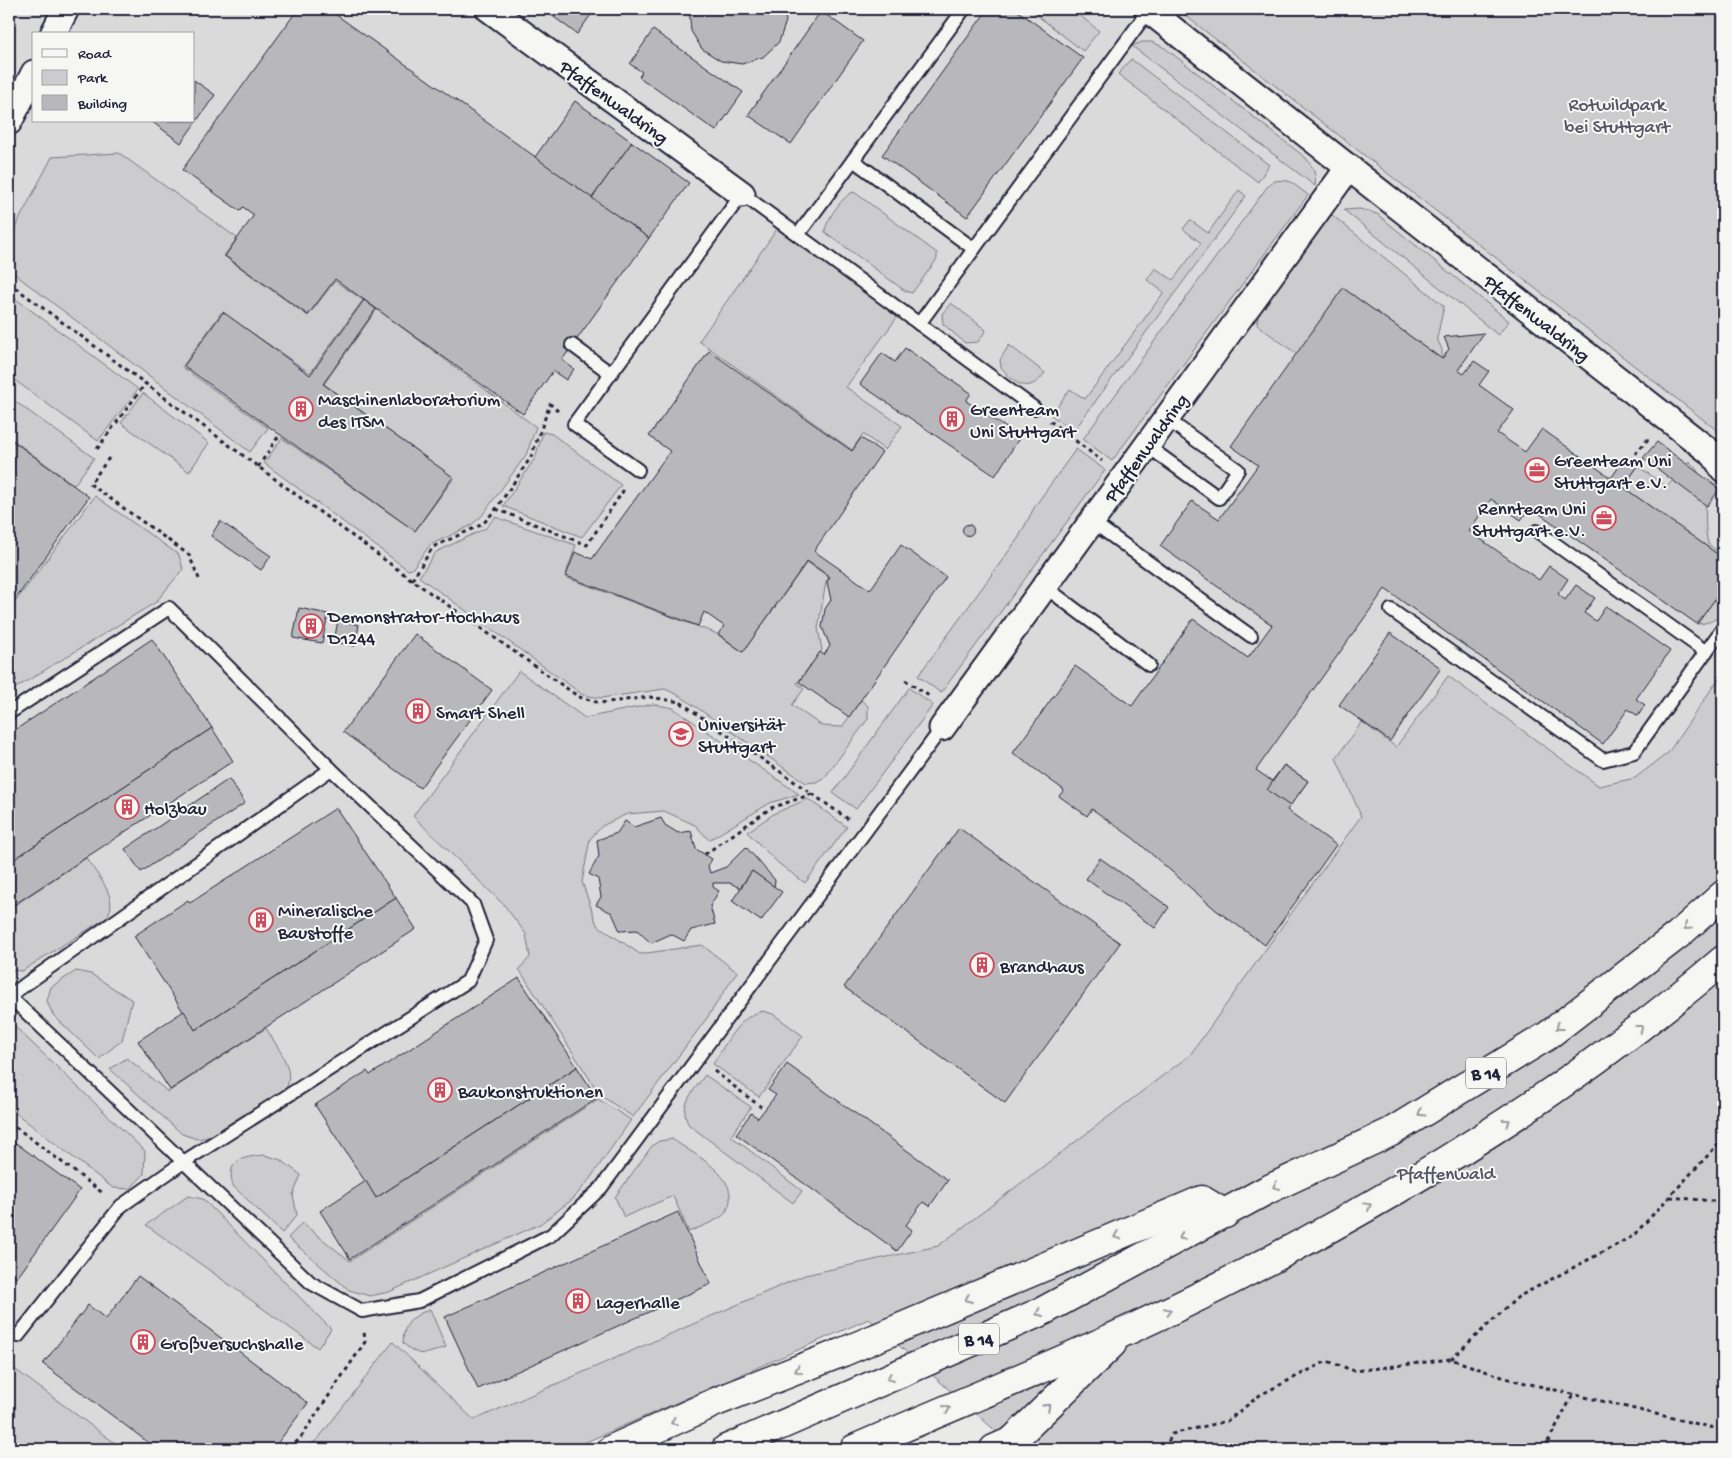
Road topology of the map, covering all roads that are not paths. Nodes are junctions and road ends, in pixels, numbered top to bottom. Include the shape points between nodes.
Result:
1 (66, 9) edge
2 (489, 9) edge
3 (964, 9) edge
4 (1148, 10) edge
5 (54, 32) edge
6 (32, 77) edge
7 (9, 122) edge
8 (853, 160) junction
9 (1349, 167) junction
10 (742, 194) junction
11 (798, 235) junction
12 (974, 249) junction
13 (919, 324) junction
14 (572, 345) dead end
15 (610, 373) junction
16 (1034, 408) road end
17 (1165, 418) junction
18 (1146, 445) junction
19 (1723, 469) edge
20 (638, 470) road end
21 (1091, 521) junction
22 (1537, 531) dead end
23 (1044, 586) junction
24 (1391, 610) dead end
25 (1723, 628) edge
26 (1251, 636) dead end
27 (1706, 652) junction
28 (1149, 665) dead end
29 (9, 713) edge
30 (942, 728) joint
31 (331, 768) junction
32 (1723, 895) edge
33 (1723, 960) edge
34 (9, 996) edge
35 (184, 1161) junction
36 (1225, 1214) junction
37 (1124, 1332) junction
38 (18, 1336) dead end
39 (612, 1449) edge
40 (726, 1449) edge
41 (854, 1449) edge
42 (994, 1449) edge

1 - 5 street
2 - 10 street, Pfaffenwaldring
3 - 8 lane
4 - 9 street, Pfaffenwaldring
4 - 12 lane
6 - 7 street
8 - 11 lane
8 - 12 lane
9 - 17 street, Pfaffenwaldring
9 - 19 street, Pfaffenwaldring via 1714,455
10 - 11 lane
10 - 15 lane
11 - 13 lane
12 - 13 lane
13 - 16 lane
14 - 15 lane
15 - 20 lane via 574,424
17 - 18 street, Pfaffenwaldring
17 - 18 lane via 1238,470 1219,498
18 - 21 street, Pfaffenwaldring
21 - 23 street, Pfaffenwaldring
21 - 26 lane
22 - 27 lane
23 - 28 lane
23 - 30 street, Pfaffenwaldring
24 - 27 lane via 1603,760 1634,752
25 - 27 lane
29 - 31 lane via 168,608
30 - 35 lane via 602,1188 551,1235 419,1301 362,1311 311,1283
31 - 34 lane
31 - 35 lane via 473,904 486,940 468,981
32 -> 36 highway, B 14 via 1678,935 1547,1036 1391,1132 1267,1190
37 -> 33 highway via 1253,1270 1402,1187 1498,1128 1588,1067
34 - 35 lane
35 - 38 lane via 121,1206
36 -> 39 highway, B 14 via 1202,1200
36 -> 40 highway, B 14 via 1043,1312
41 -> 37 highway
42 -> 37 highway via 1012,1442

